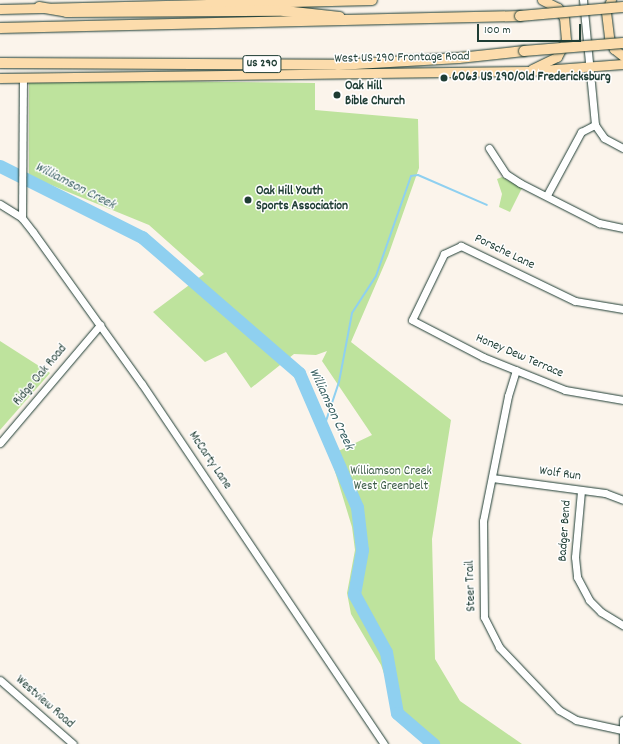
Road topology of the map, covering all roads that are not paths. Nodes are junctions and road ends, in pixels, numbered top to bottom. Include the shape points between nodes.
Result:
1 (372, 0) edge
2 (542, 0) edge
3 (583, 0) edge
4 (611, 0) edge
5 (245, 1) edge
6 (39, 7) junction
7 (623, 7) edge
8 (0, 9) edge
9 (364, 21) junction
10 (0, 28) edge
11 (623, 42) edge
12 (623, 56) edge
13 (0, 64) edge
14 (623, 64) edge
15 (589, 68) junction
16 (529, 70) junction
17 (23, 77) junction
18 (0, 78) edge
19 (595, 125) junction
20 (489, 148) dead end
21 (623, 148) edge
22 (547, 195) junction
23 (0, 204) edge
24 (22, 218) junction
25 (623, 228) edge
26 (623, 309) edge
27 (412, 320) joint
28 (100, 325) junction
29 (516, 370) junction
30 (623, 400) edge
31 (0, 443) edge
32 (492, 478) junction
33 (581, 491) junction
34 (623, 500) edge
35 (623, 625) edge
36 (0, 680) edge
37 (623, 720) edge
38 (622, 730) junction
39 (73, 744) edge
40 (384, 744) edge
41 (623, 744) edge

1 - 5 main road
2 - 16 main road via 558,8 564,18 566,40 563,50 557,57
3 - 15 street
4 - 12 main road via 606,12 609,38 614,49
5 - 6 main road
6 - 8 main road
6 - 9 highway via 66,12 284,10
7 - 9 highway, bridge via 520,16
9 - 10 highway
11 - 13 highway, US 290, bridge via 451,58 338,65
14 - 15 main road, West US 290 Frontage Road
15 - 16 main road, West US 290 Frontage Road
15 - 19 street
16 - 17 main road, West US 290 Frontage Road
17 - 18 main road, West US 290 Frontage Road
17 - 24 street
19 - 21 street via 604,138
19 - 22 street via 581,132
20 - 22 street via 506,174
22 - 25 street via 599,223
23 - 24 street, McCarty Lane
24 - 28 street, McCarty Lane
26 - 27 street, Porsche Lane via 575,301 460,246 444,254
27 - 29 street, Honey Dew Terrace
28 - 31 street, Ridge Oak Road
28 - 40 street, McCarty Lane via 212,485
29 - 30 street, Honey Dew Terrace via 574,393
29 - 32 street, Steer Trail via 508,396
32 - 33 street, Wolf Run
32 - 38 street, Steer Trail via 483,538 483,596 488,628 499,647 558,710 576,720
33 - 34 street, Wolf Run via 605,493
33 - 35 street, Badger Bend via 575,557 577,577 593,604
36 - 39 street, Westview Road
37 - 38 street
38 - 41 street

